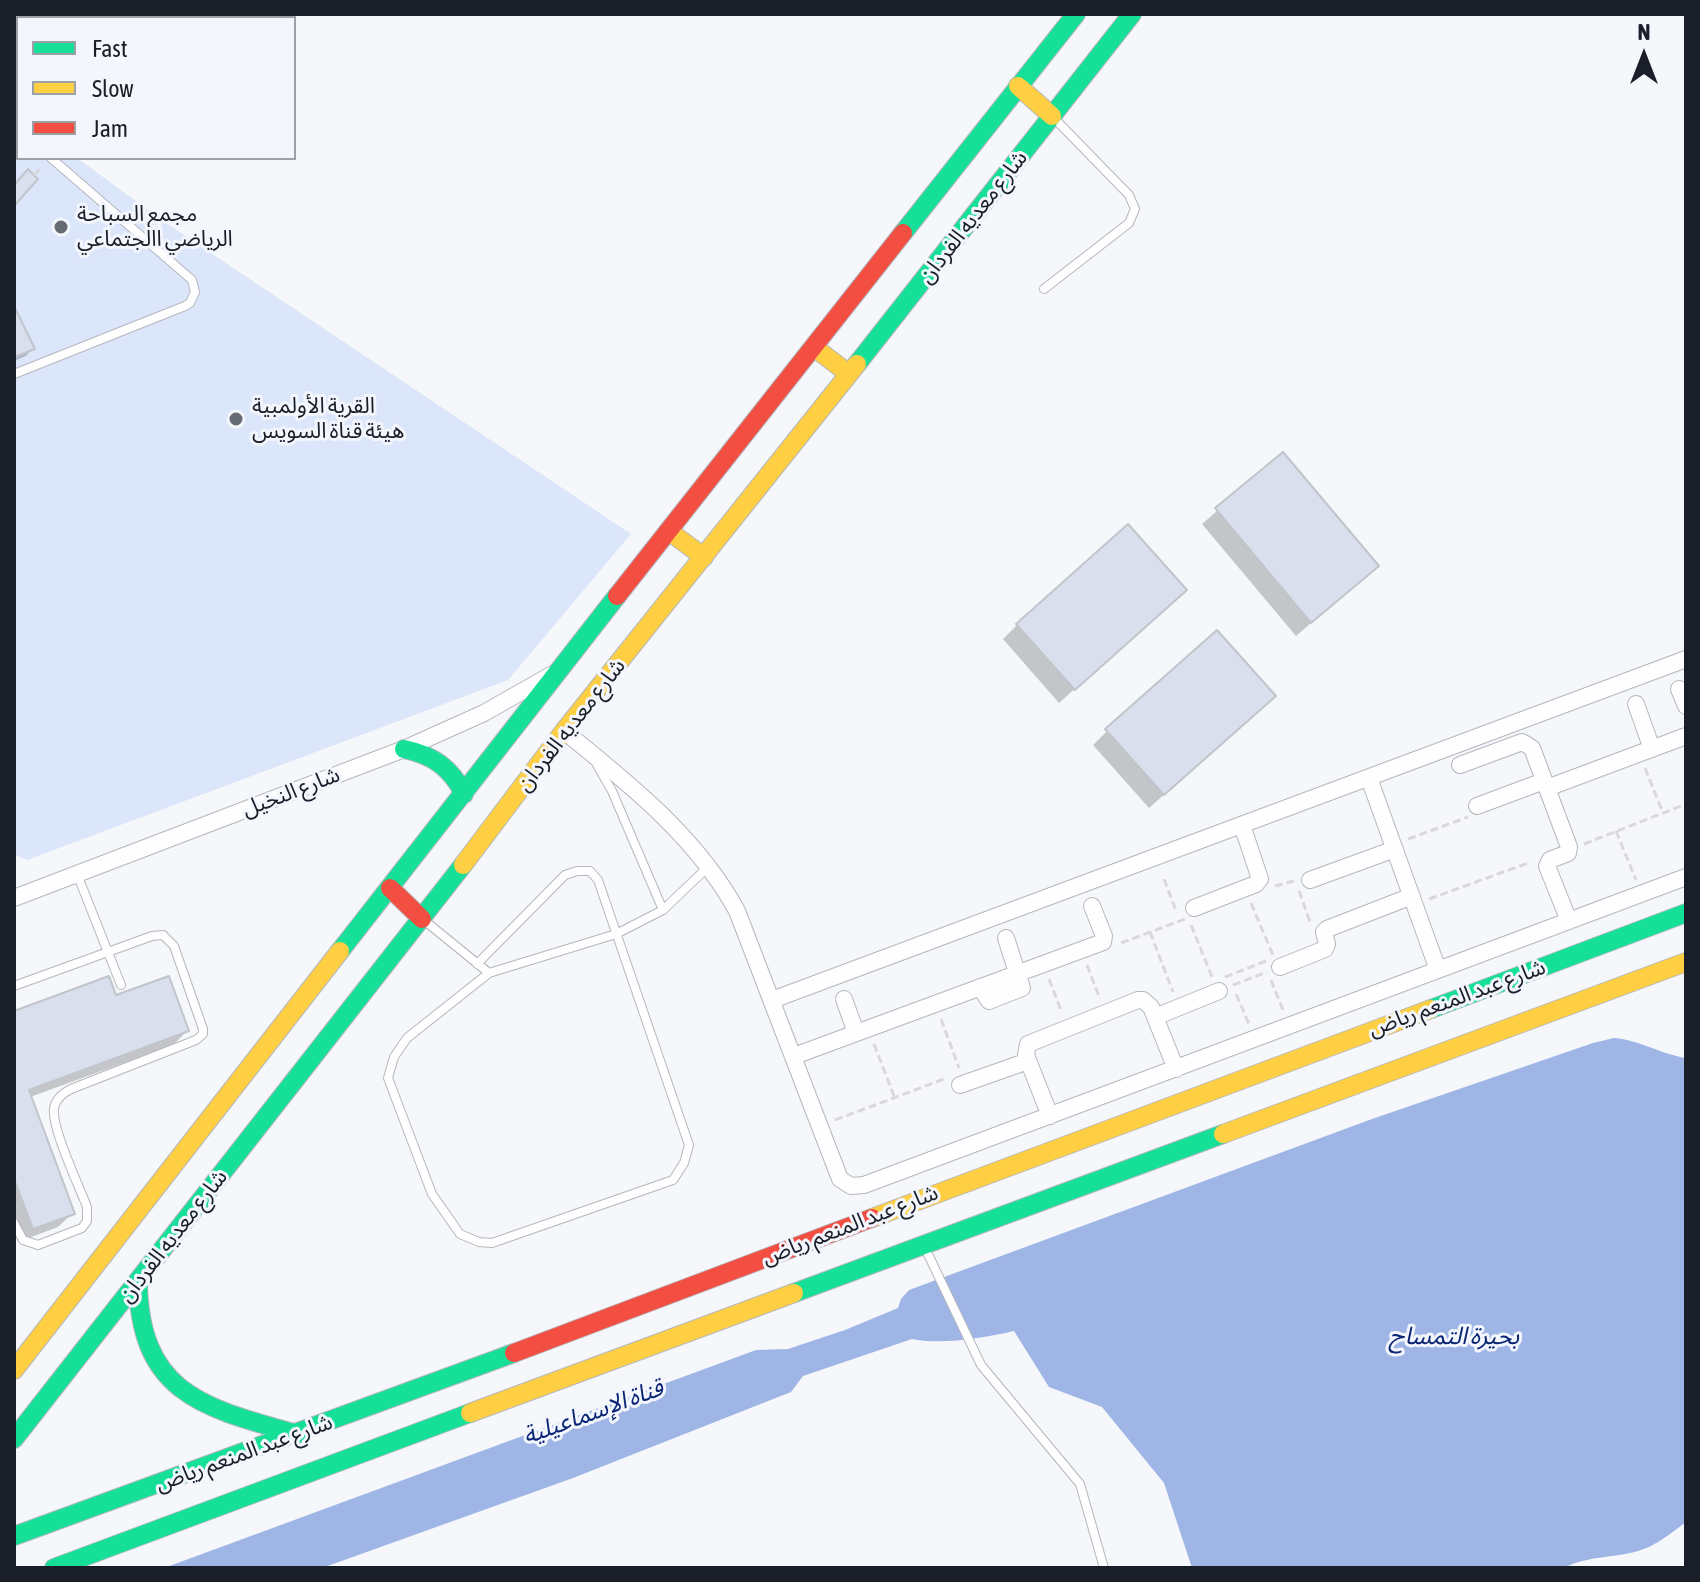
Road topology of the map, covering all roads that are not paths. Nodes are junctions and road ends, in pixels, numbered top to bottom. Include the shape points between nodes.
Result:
1 (1076, 14) edge
2 (1132, 14) edge
3 (1018, 86) junction
4 (1052, 116) junction
5 (53, 160) edge
6 (1044, 289) dead end
7 (815, 348) junction
8 (14, 374) edge
9 (849, 374) junction
10 (670, 532) junction
11 (704, 557) junction
12 (1686, 659) edge
13 (560, 669) junction
14 (1679, 689) dead end
15 (1636, 704) dead end
16 (1686, 706) edge
17 (564, 731) junction
18 (1686, 736) edge
19 (404, 749) junction
20 (1646, 751) junction
21 (590, 752) junction
22 (1460, 765) dead end
23 (1369, 778) junction
24 (1546, 785) junction
25 (464, 794) junction
26 (1477, 806) dead end
27 (1242, 825) junction
28 (1395, 849) junction
29 (709, 866) junction
30 (77, 874) junction
31 (1686, 877) edge
32 (1310, 880) dead end
33 (390, 888) junction
34 (14, 898) edge
35 (1413, 901) junction
36 (1092, 906) dead end
37 (663, 910) junction
38 (1191, 913) road end
39 (1686, 913) edge
40 (422, 919) junction
41 (1569, 921) junction
42 (616, 934) junction
43 (1006, 938) dead end
44 (108, 952) junction
45 (1686, 962) edge
46 (477, 964) junction
47 (1270, 967) road end
48 (1438, 970) junction
49 (489, 973) junction
50 (1019, 973) junction
51 (121, 985) dead end
52 (14, 986) edge
53 (1226, 988) road end
54 (844, 999) dead end
55 (772, 1000) junction
56 (1153, 1012) junction
57 (862, 1031) junction
58 (794, 1056) junction
59 (1028, 1061) junction
60 (1176, 1069) junction
61 (956, 1079) road end
62 (1050, 1116) junction
63 (14, 1223) edge
64 (924, 1246) junction
65 (842, 1252) junction
66 (138, 1280) junction
67 (14, 1370) edge
68 (297, 1434) junction
69 (15, 1436) edge
70 (14, 1536) edge
71 (54, 1568) edge
72 (1104, 1568) edge

1 - 3 main road, شارع معديه الفردان
2 - 4 main road, شارع معديه الفردان
3 - 4 main road
3 - 7 main road, شارع معديه الفردان
4 - 6 lane via 1129,195 1135,209 1129,223
4 - 9 main road, شارع معديه الفردان
5 - 8 lane via 192,280 195,292 185,306
7 - 9 main road
7 - 10 main road, شارع معديه الفردان
9 - 11 main road, شارع معديه الفردان
10 - 11 main road
10 - 13 main road, شارع معديه الفردان
11 - 17 main road, شارع معديه الفردان
12 - 23 street
13 - 19 street, شارع النخيل via 484,713
13 - 25 main road, شارع معديه الفردان
14 - 16 street
15 - 20 street
17 - 21 street
17 - 40 main road, شارع معديه الفردان
18 - 20 street
19 - 25 main road via 448,767
19 - 30 street, شارع النخيل
20 - 24 street
21 - 29 street
21 - 37 lane
22 - 24 street via 1526,742
23 - 27 street
23 - 28 street
24 - 26 street
24 - 41 street via 1569,850 1547,869
25 - 33 main road, شارع معديه الفردان
27 - 38 street via 1260,879
27 - 55 street
28 - 32 street
28 - 35 street
29 - 37 lane
29 - 55 street via 737,911
30 - 34 street, شارع النخيل
30 - 44 lane
31 - 41 street
33 - 40 main road
33 - 67 main road, شارع معديه الفردان
35 - 47 street via 1327,929 1325,949
35 - 48 street
36 - 50 street via 1104,940
37 - 42 lane
39 - 65 main road, شارع عبد المنعم رياض
40 - 46 lane
40 - 66 main road, شارع معديه الفردان
41 - 48 street
42 - 46 lane via 598,880 590,871 577,871 565,875
42 - 49 lane
42 - 49 lane via 689,1145 684,1163 673,1180 492,1243 460,1234 432,1194 388,1078 407,1038
43 - 50 street
44 - 51 lane
44 - 52 lane
44 - 63 lane via 152,936 168,937 203,1034 58,1098 55,1121 87,1207 87,1221 82,1228 38,1245 23,1240
45 - 64 main road, شارع عبد المنعم رياض
46 - 49 lane
48 - 60 street
50 - 57 street
53 - 56 street
54 - 57 street
55 - 58 street
56 - 59 street via 1138,1000 1028,1044
56 - 60 street
57 - 58 street
58 - 62 street via 840,1179 851,1186
59 - 61 street
59 - 62 street
60 - 62 street
64 - 65 main road, شارع عبد المنعم رياض
64 - 72 lane via 981,1365 1080,1484
65 - 68 main road, شارع عبد المنعم رياض
65 - 71 main road, شارع عبد المنعم رياض
66 - 68 main road via 142,1326 153,1357 171,1382 198,1402
66 - 69 main road, شارع معديه الفردان
68 - 70 main road, شارع عبد المنعم رياض

